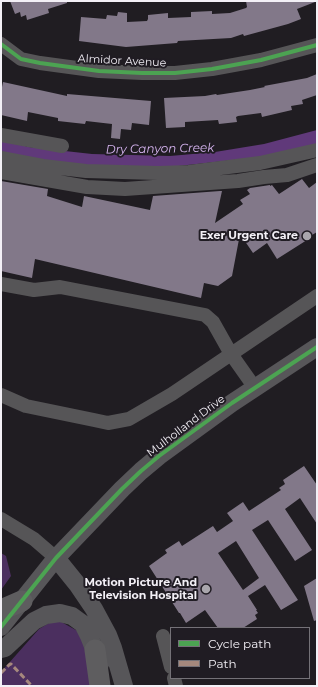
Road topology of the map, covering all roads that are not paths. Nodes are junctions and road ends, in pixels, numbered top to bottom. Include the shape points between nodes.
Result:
1 (1, 44) edge
2 (317, 45) edge
3 (1, 135) edge
4 (62, 146) dead end
5 (317, 150) edge
6 (1, 158) edge
7 (317, 165) edge
8 (1, 172) edge
9 (1, 284) edge
10 (317, 296) edge
11 (317, 347) edge
12 (231, 354) junction
13 (255, 388) junction
14 (1, 395) edge
15 (1, 519) edge
16 (56, 558) junction
17 (22, 601) junction
18 (1, 610) edge
19 (1, 627) edge
20 (162, 636) dead end
21 (1, 649) edge
22 (95, 650) junction
23 (170, 664) edge
24 (100, 686) edge
25 (109, 686) edge
26 (124, 686) edge

1 - 2 street, Almidor Avenue via 21,59 40,63 99,71 142,73 212,69 261,60
3 - 4 street
5 - 6 street via 260,163 189,172 158,173 86,171
7 - 8 street via 287,175 238,182 125,189 87,187
9 - 12 street via 34,290 60,287 205,315 213,322
10 - 12 street
11 - 13 main road, Mulholland Drive
12 - 13 street
12 - 14 street via 172,394 129,419 108,423 26,406
13 - 16 main road, Mulholland Drive via 159,456 122,489
15 - 16 street via 34,538
16 - 17 main road, Mulholland Drive
16 - 26 main road via 98,616 113,648
17 - 18 highway
17 - 19 main road, Mulholland Drive
20 - 23 street
21 - 22 main road via 34,621 46,614 60,613 72,616 83,624
22 - 24 highway
22 - 25 main road

